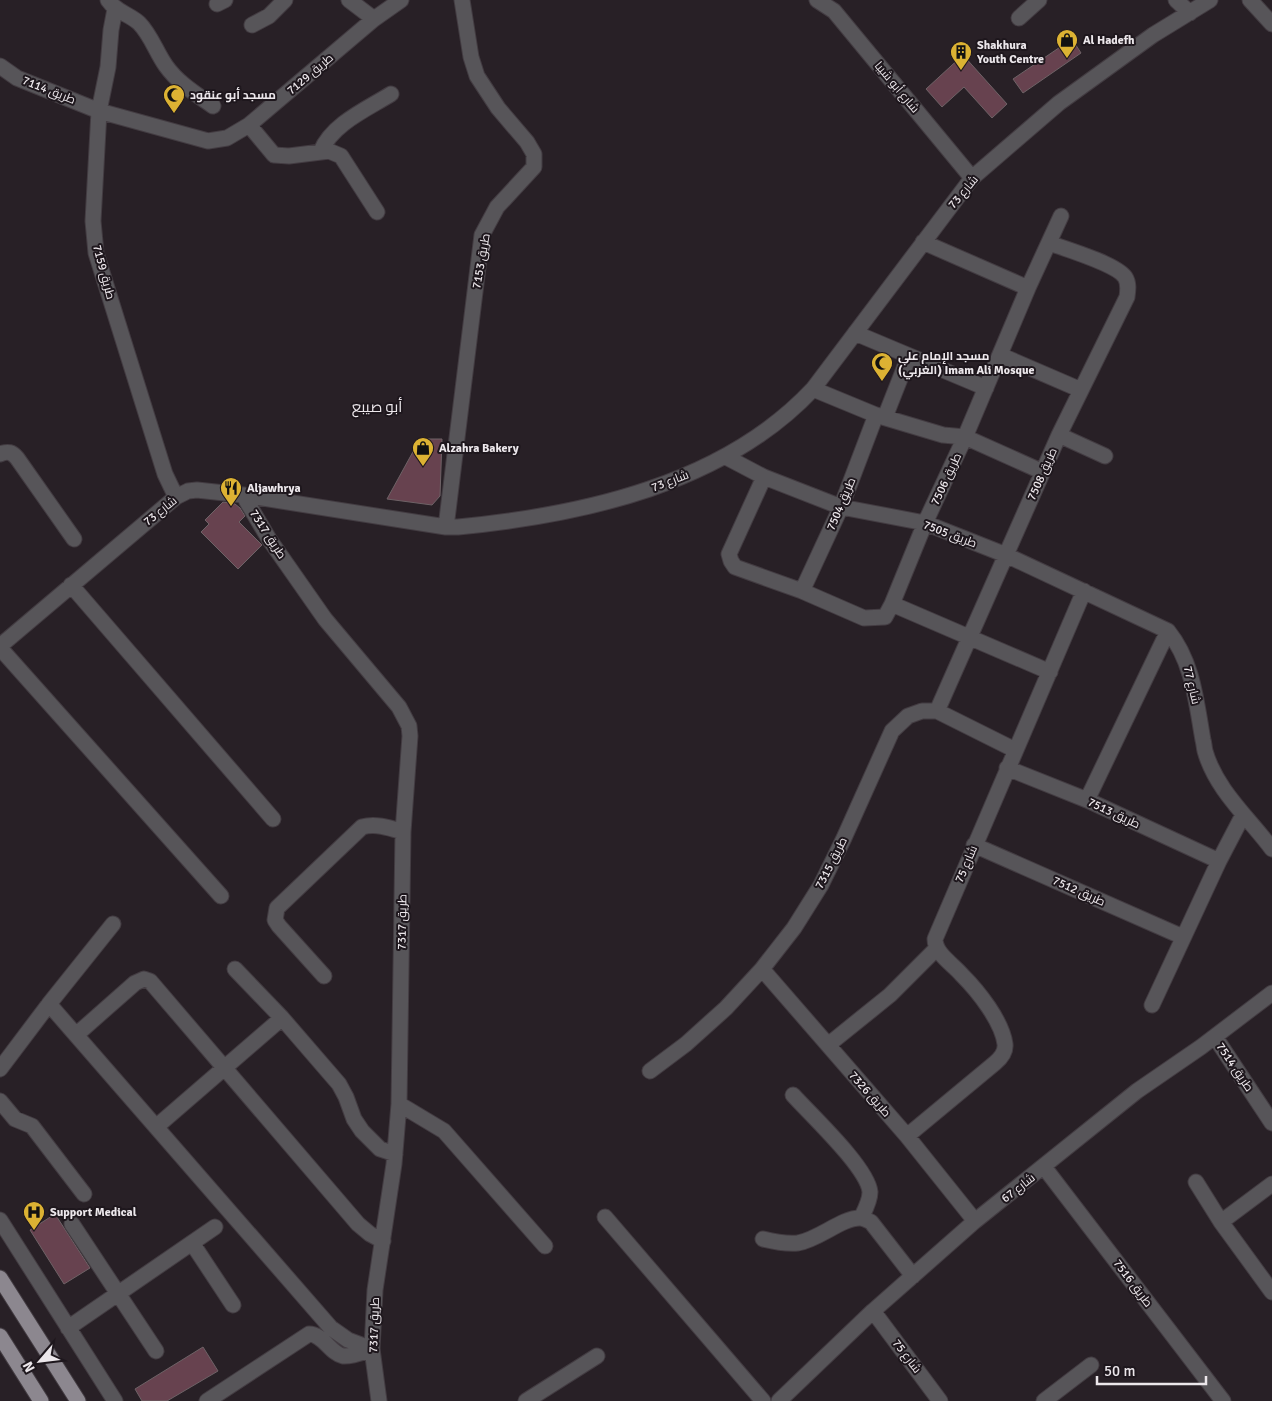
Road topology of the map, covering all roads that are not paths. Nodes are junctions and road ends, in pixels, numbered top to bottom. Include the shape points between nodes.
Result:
1 (285, 0) edge
2 (350, 0) edge
3 (401, 0) edge
4 (462, 0) edge
5 (817, 0) edge
6 (1039, 0) edge
7 (1176, 0) edge
8 (1210, 0) edge
9 (1250, 0) edge
10 (112, 4) edge
11 (1190, 13) junction
12 (1019, 18) dead end
13 (374, 19) junction
14 (1272, 24) edge
15 (252, 26) dead end
16 (0, 66) edge
17 (391, 94) dead end
18 (213, 106) dead end
19 (99, 111) junction
20 (249, 125) junction
21 (321, 151) junction
22 (972, 178) junction
23 (377, 212) dead end
24 (1062, 216) dead end
25 (923, 242) junction
26 (1049, 243) junction
27 (1028, 288) junction
28 (855, 333) junction
29 (1000, 355) junction
30 (909, 356) junction
31 (986, 388) junction
32 (813, 390) junction
33 (1082, 390) junction
34 (880, 416) junction
35 (1059, 435) junction
36 (965, 437) junction
37 (0, 454) edge
38 (1106, 456) dead end
39 (726, 457) junction
40 (1043, 472) junction
41 (764, 477) junction
42 (243, 495) junction
43 (176, 497) junction
44 (841, 507) junction
45 (926, 523) junction
46 (446, 527) junction
47 (74, 539) dead end
48 (1006, 555) junction
49 (71, 585) junction
50 (1084, 590) junction
51 (802, 591) junction
52 (892, 604) junction
53 (1168, 631) junction
54 (969, 637) junction
55 (0, 647) edge
56 (1050, 672) junction
57 (937, 711) junction
58 (1015, 750) junction
59 (1008, 768) junction
60 (1087, 800) junction
61 (1243, 815) junction
62 (273, 819) dead end
63 (403, 832) junction
64 (1270, 841) edge
65 (974, 845) junction
66 (1219, 862) junction
67 (221, 896) dead end
68 (113, 924) dead end
69 (1183, 937) junction
70 (937, 948) junction
71 (235, 969) dead end
72 (762, 969) junction
73 (324, 976) dead end
74 (1272, 993) edge
75 (49, 1004) junction
76 (1152, 1005) dead end
77 (282, 1018) junction
78 (76, 1034) junction
79 (1214, 1037) junction
80 (828, 1045) junction
81 (224, 1068) junction
82 (0, 1070) edge
83 (650, 1071) dead end
84 (793, 1096) dead end
85 (0, 1101) edge
86 (399, 1104) junction
87 (1272, 1122) edge
88 (156, 1127) junction
89 (907, 1136) junction
90 (395, 1154) junction
91 (1044, 1167) junction
92 (1196, 1182) dead end
93 (1272, 1184) edge
94 (84, 1194) dead end
95 (605, 1217) dead end
96 (861, 1218) junction
97 (0, 1220) edge
98 (974, 1221) junction
99 (1221, 1222) junction
100 (72, 1224) dead end
101 (215, 1227) dead end
102 (763, 1239) dead end
103 (383, 1241) junction
104 (192, 1243) junction
105 (545, 1246) dead end
106 (913, 1276) junction
107 (0, 1278) edge
108 (1272, 1292) edge
109 (118, 1293) junction
110 (233, 1305) dead end
111 (873, 1312) junction
112 (68, 1328) junction
113 (0, 1336) edge
114 (372, 1349) junction
115 (156, 1351) dead end
116 (597, 1356) dead end
117 (1090, 1364) dead end
118 (784, 1399) edge
119 (1221, 1400) edge
120 (41, 1401) edge
121 (78, 1401) edge
122 (115, 1401) edge
123 (207, 1401) edge
124 (379, 1401) edge
125 (526, 1401) edge
126 (763, 1401) edge
127 (940, 1401) edge
128 (1044, 1401) edge

1 - 15 street via 269,16
2 - 13 street
3 - 13 street, طريق 7129
4 - 46 street, طريق 7153 via 477,76 498,108 527,142 534,154 534,167 496,207 482,235
5 - 22 street, شارع أبو شيبا via 834,11
6 - 12 street
7 - 11 street
8 - 11 street, شارع 73
9 - 14 street
10 - 18 street via 139,23 172,74
10 - 19 street, طريق 7159 via 108,67
11 - 22 street, شارع 73 via 1153,35 1058,104
13 - 20 street, طريق 7129
16 - 19 street, طريق 7114 via 18,78
17 - 21 street via 336,129 324,142
19 - 20 street, طريق 7129 via 208,141 227,138
19 - 43 street, طريق 7159 via 93,221 96,254
20 - 21 street via 274,155
21 - 23 street via 340,156
22 - 25 street, شارع 73
24 - 26 street, طريق 7506
25 - 27 street
25 - 28 street, شارع 73
26 - 27 street, طريق 7506
26 - 33 street, طريق 7508 via 1114,267 1126,278 1128,297
27 - 29 street, طريق 7506
28 - 30 street
28 - 32 street, شارع 73
29 - 31 street, طريق 7506
29 - 33 street
30 - 31 street
30 - 34 street, طريق 7504
31 - 36 street, طريق 7506
32 - 34 street
32 - 39 street, شارع 73 via 798,405
33 - 35 street, طريق 7508
34 - 36 street via 943,435
34 - 44 street, طريق 7504
35 - 38 street
35 - 40 street, طريق 7508
36 - 40 street
36 - 45 street, طريق 7506
37 - 47 street via 13,453
39 - 41 street, طريق 7505
39 - 46 street, شارع 73 via 634,495 546,516
40 - 48 street, طريق 7508
41 - 44 street, طريق 7505
41 - 51 street via 729,554 731,561 736,567
42 - 43 street, شارع 73 via 197,490
42 - 46 street, شارع 73
42 - 63 street, طريق 7317 via 269,539 325,619 405,716 410,736
43 - 49 street, شارع 73
44 - 45 street, طريق 7505
44 - 51 street, طريق 7504
45 - 48 street, طريق 7505
45 - 52 street, طريق 7506
48 - 50 street, طريق 7505
48 - 54 street, طريق 7508
49 - 55 street, شارع 73
49 - 62 street
50 - 53 street, طريق 7505
50 - 56 street, شارع 75
51 - 52 street via 864,618 885,617
52 - 54 street
53 - 60 street
53 - 61 street, شارع 77 via 1192,675 1207,756 1215,775
54 - 56 street
54 - 57 street
55 - 67 street
56 - 58 street, شارع 75
57 - 58 street
57 - 72 street, طريق 7315 via 922,711 908,716 892,731 821,885 794,928
58 - 59 street, شارع 75
59 - 60 street, طريق 7513
59 - 65 street, شارع 75
60 - 66 street, طريق 7513
61 - 64 street, شارع 77
61 - 66 street
63 - 73 street via 377,825 362,827 277,908 275,920 279,926
63 - 86 street, طريق 7317
65 - 69 street, طريق 7512
65 - 70 street, شارع 75 via 936,934
66 - 69 street
68 - 75 street
69 - 76 street
70 - 80 street via 890,995
70 - 89 street via 985,1002 1005,1044 1001,1058
71 - 77 street
72 - 80 street, طريق 7326
72 - 83 street, طريق 7315 via 706,1026
74 - 79 street, شارع 67
75 - 78 street
75 - 82 street
77 - 81 street
77 - 90 street via 339,1084 362,1131 380,1149
78 - 81 street via 144,979 154,985
78 - 88 street
79 - 87 street, طريق 7514
79 - 91 street, شارع 67 via 1137,1091
80 - 89 street, طريق 7326
81 - 88 street
81 - 103 street via 358,1224
84 - 96 street via 865,1177 870,1192
85 - 94 street via 15,1119 32,1126
86 - 90 street, طريق 7317
86 - 105 street via 444,1132
88 - 114 street via 331,1328 348,1340
89 - 98 street, طريق 7326
90 - 103 street, طريق 7317
91 - 98 street, شارع 67
91 - 119 street, طريق 7516
92 - 99 street
93 - 99 street
95 - 126 street
96 - 102 street via 800,1242 784,1244
96 - 106 street via 871,1222
97 - 112 street
98 - 106 street, شارع 67
99 - 108 street
100 - 109 street
101 - 104 street
103 - 114 street, طريق 7317 via 375,1290
104 - 109 street
104 - 110 street
106 - 111 street, شارع 67
107 - 121 main road
109 - 112 street
109 - 115 street
111 - 118 street, شارع 67
111 - 127 street, شارع 75
112 - 122 street
113 - 120 main road
114 - 123 street via 345,1356 316,1335 309,1334
114 - 124 street, طريق 7317
116 - 125 street
117 - 128 street

